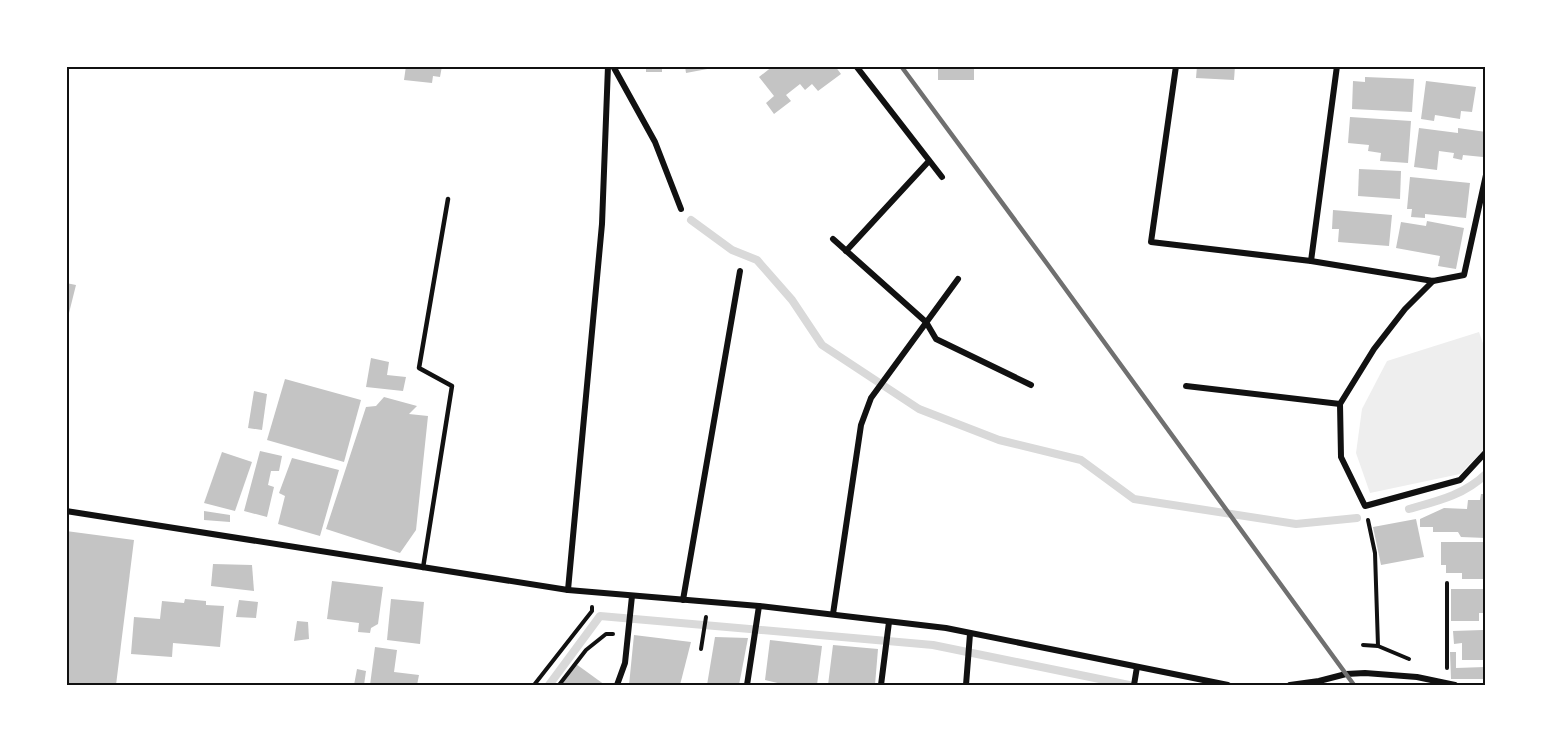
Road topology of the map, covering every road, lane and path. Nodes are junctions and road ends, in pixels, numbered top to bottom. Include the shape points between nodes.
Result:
1 (608, 66) edge
2 (613, 66) edge
3 (856, 66) edge
4 (1176, 66) edge
5 (1337, 66) edge
6 (929, 161) junction
7 (1486, 175) edge
8 (942, 177) dead end
9 (447, 199) dead end
10 (681, 208) dead end
11 (833, 239) dead end
12 (846, 251) junction
13 (1311, 261) junction
14 (740, 271) dead end
15 (958, 279) dead end
16 (1433, 280) junction
17 (926, 322) junction
18 (1030, 385) dead end
19 (1186, 386) dead end
20 (1340, 404) junction
21 (1486, 452) edge
22 (1365, 506) junction
23 (66, 511) edge
24 (423, 568) junction
25 (1447, 583) dead end
26 (568, 590) junction
27 (593, 592) junction
28 (632, 599) junction
29 (683, 600) junction
30 (759, 606) junction
31 (707, 609) dead end
32 (833, 614) junction
33 (889, 621) junction
34 (970, 634) junction
35 (628, 636) junction
36 (1363, 645) dead end
37 (1378, 646) junction
38 (701, 649) dead end
39 (1419, 664) dead end
40 (1137, 667) junction
41 (1447, 683) junction
42 (534, 685) edge
43 (559, 685) edge
44 (617, 685) edge
45 (747, 685) edge
46 (881, 685) edge
47 (966, 685) edge
48 (1134, 685) edge
49 (1228, 685) edge
50 (1290, 685) edge
51 (1455, 685) edge

1 - 26 street via 602,224
2 - 10 street via 655,142
3 - 6 street
4 - 13 street via 1151,242
5 - 13 street
6 - 8 street
6 - 12 street
7 - 16 street via 1464,275
9 - 24 lane via 419,368 452,386
11 - 12 street
12 - 17 street
13 - 16 street
14 - 29 street
15 - 17 street
16 - 20 street via 1374,349
17 - 18 street via 936,339
17 - 32 street via 871,398 861,425
19 - 20 street
20 - 22 street via 1341,457
21 - 22 street via 1460,480
22 - 37 path via 1375,553
23 - 24 street
24 - 26 street
25 - 41 path
26 - 27 street
27 - 28 street
27 - 42 path via 592,611
28 - 29 street
28 - 35 street
29 - 30 street
30 - 32 street
30 - 45 street
31 - 38 path
32 - 33 street
33 - 34 street
33 - 46 street
34 - 40 street
34 - 47 street
35 - 43 path via 606,634 586,650
35 - 44 street
36 - 37 path
37 - 39 path
40 - 48 street
40 - 49 street
41 - 50 street via 1365,673
41 - 51 street

